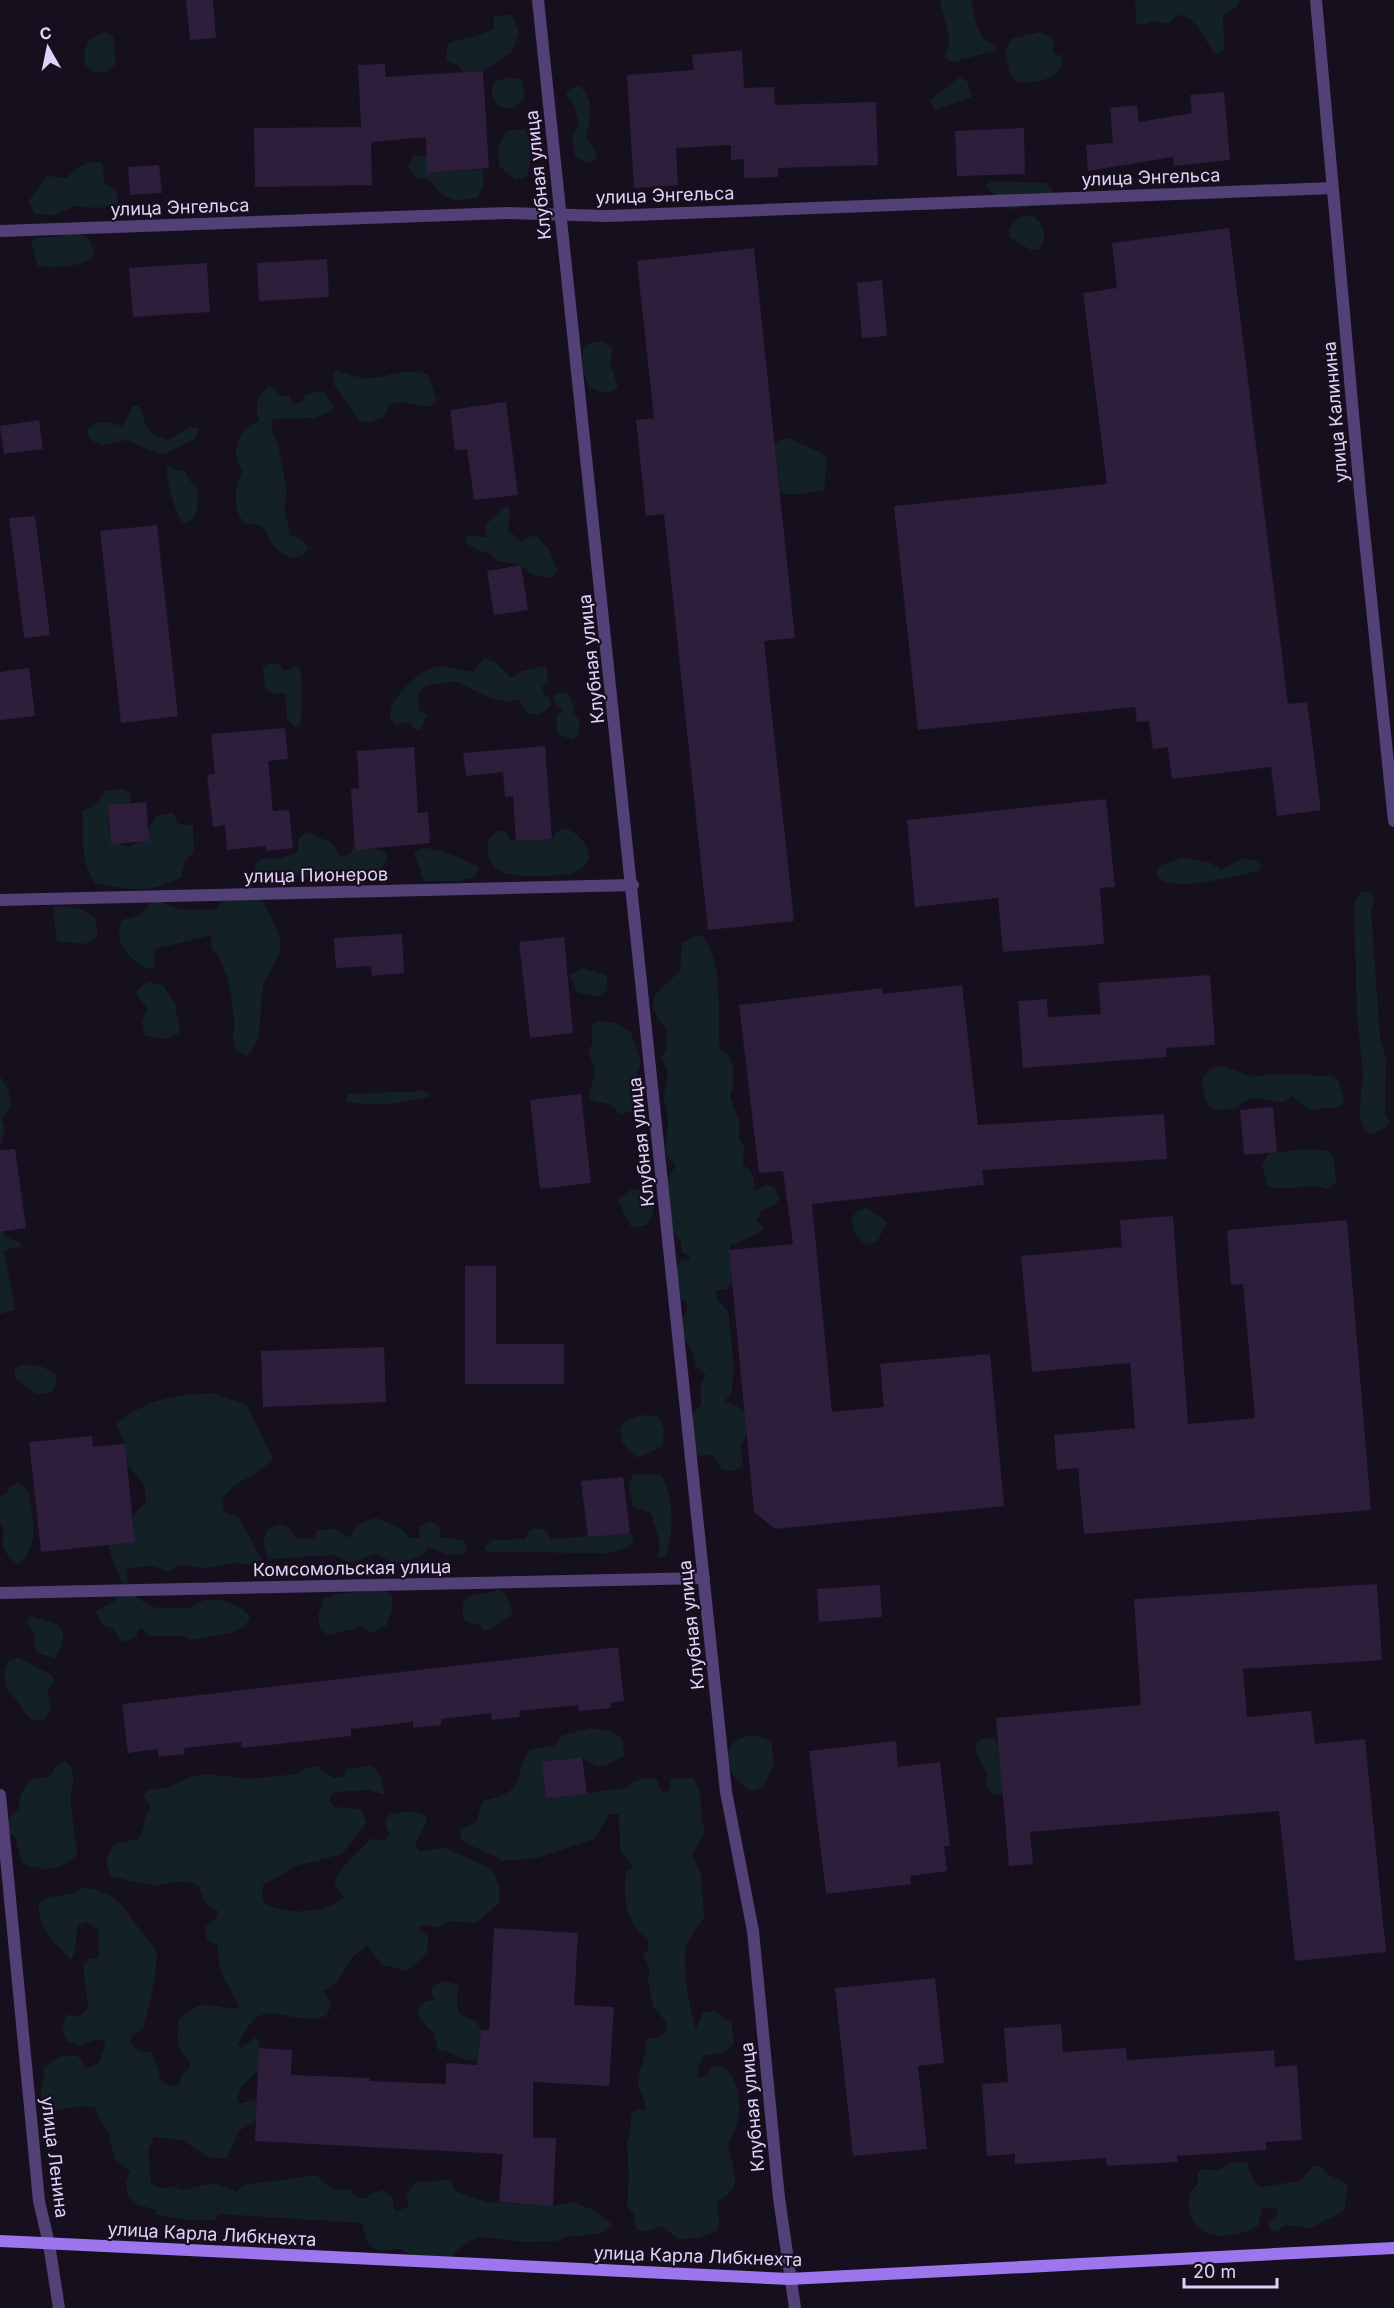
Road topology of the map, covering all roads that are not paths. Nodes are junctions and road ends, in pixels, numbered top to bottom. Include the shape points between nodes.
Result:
1 (538, 0) edge
2 (1316, 0) edge
3 (1332, 188) junction
4 (560, 215) junction
5 (0, 231) edge
6 (1394, 821) edge
7 (633, 885) junction
8 (0, 900) edge
9 (704, 1578) junction
10 (0, 1593) edge
11 (0, 1795) edge
12 (0, 2241) edge
13 (49, 2244) junction
14 (1394, 2248) edge
15 (789, 2279) junction
16 (59, 2308) edge
17 (795, 2308) edge

1 - 4 street, Клубная улица
2 - 3 street, улица Калинина
3 - 4 street, улица Энгельса
3 - 6 street, улица Калинина
4 - 5 street, улица Энгельса
4 - 7 street, Клубная улица
7 - 8 street, улица Пионеров
7 - 9 street, Клубная улица
9 - 10 street, Комсомольская улица
9 - 15 street, Клубная улица via 726,1792 753,1931
11 - 13 street, улица Ленина via 39,2201
12 - 13 main road, улица Карла Либкнехта
13 - 15 main road, улица Карла Либкнехта
13 - 16 street, улица Ленина
14 - 15 main road, улица Карла Либкнехта
15 - 17 street, Клубная улица

